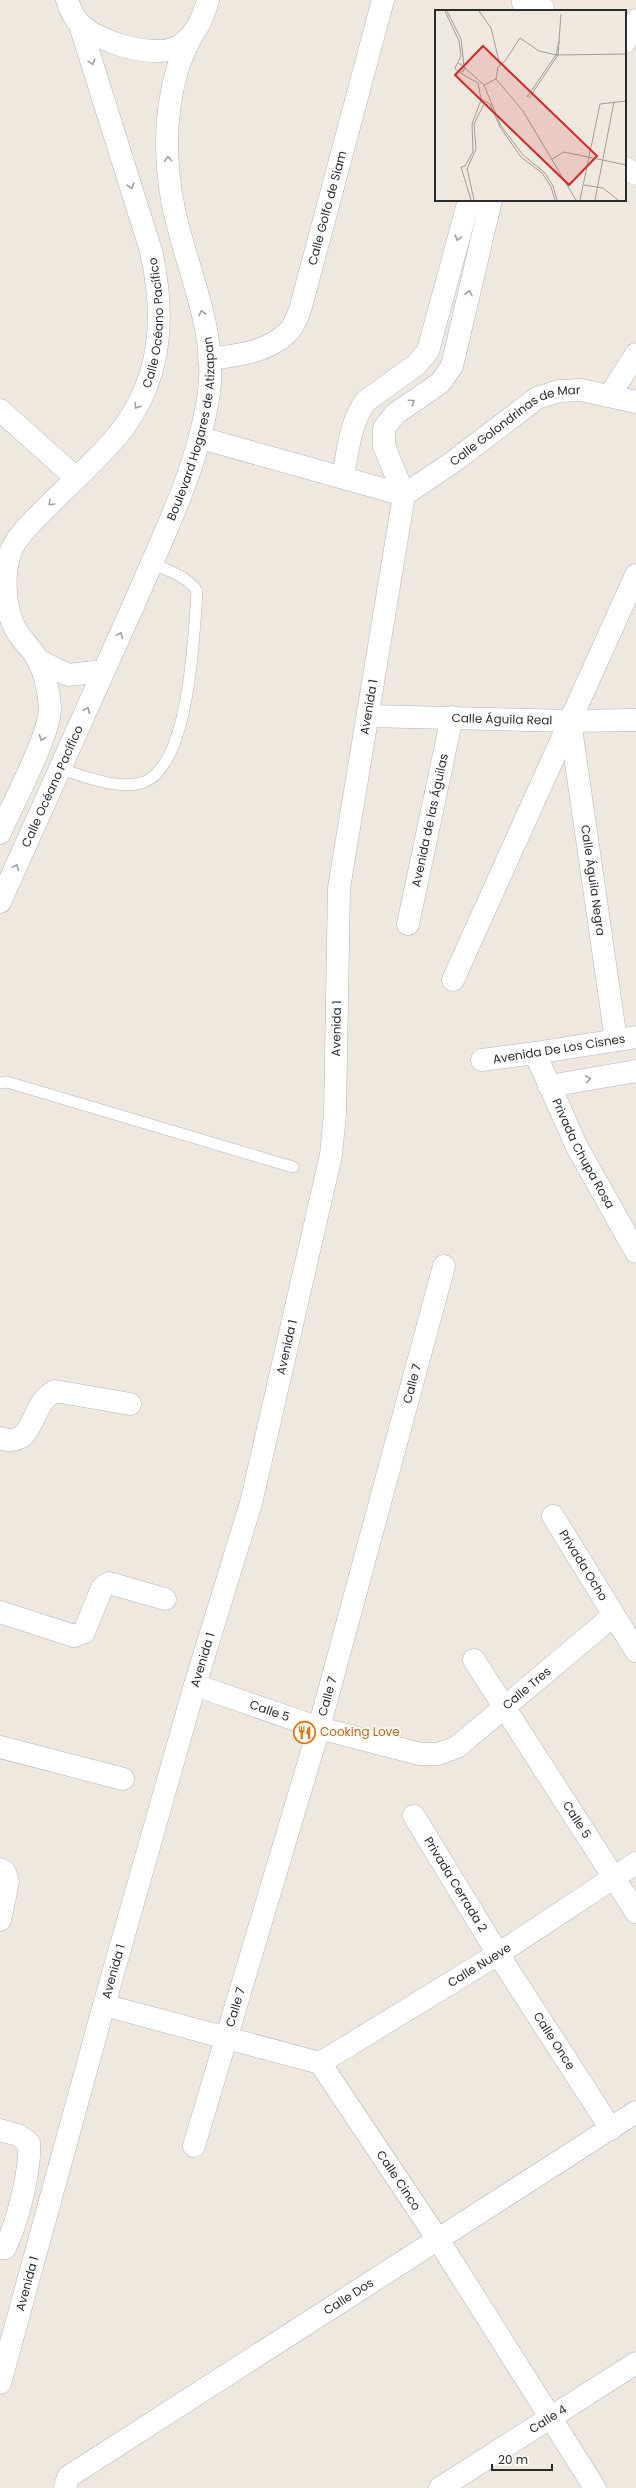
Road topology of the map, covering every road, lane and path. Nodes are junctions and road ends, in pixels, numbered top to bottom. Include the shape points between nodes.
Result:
1 (67, 0) edge
2 (208, 0) edge
3 (383, 0) edge
4 (636, 20) edge
5 (80, 24) junction
6 (191, 37) junction
7 (626, 40) edge
8 (626, 169) edge
9 (636, 174) edge
10 (468, 204) edge
11 (489, 206) edge
12 (428, 351) junction
13 (636, 354) edge
14 (209, 359) junction
15 (452, 366) junction
16 (610, 396) junction
17 (636, 402) edge
18 (0, 410) edge
19 (351, 437) junction
20 (201, 438) junction
21 (384, 446) junction
22 (343, 476) junction
23 (76, 478) junction
24 (404, 495) junction
25 (4, 559) edge
26 (151, 563) junction
27 (636, 575) edge
28 (7, 627) edge
29 (38, 660) junction
30 (104, 671) junction
31 (368, 716) junction
32 (452, 717) junction
33 (570, 720) junction
34 (636, 720) edge
35 (60, 769) junction
36 (0, 833) edge
37 (0, 902) edge
38 (408, 924) dead end
39 (453, 980) dead end
40 (626, 1039) edge
41 (535, 1053) junction
42 (482, 1060) dead end
43 (636, 1071) edge
44 (0, 1083) edge
45 (549, 1086) junction
46 (293, 1167) dead end
47 (636, 1252) edge
48 (444, 1266) dead end
49 (130, 1404) dead end
50 (0, 1438) edge
51 (553, 1516) dead end
52 (165, 1600) dead end
53 (0, 1612) edge
54 (613, 1616) junction
55 (636, 1651) edge
56 (474, 1660) dead end
57 (195, 1685) junction
58 (504, 1708) junction
59 (320, 1728) junction
60 (0, 1747) edge
61 (438, 1754) joint
62 (123, 1778) dead end
63 (414, 1816) dead end
64 (636, 1863) edge
65 (0, 1869) edge
66 (614, 1878) junction
67 (636, 1912) edge
68 (0, 1920) edge
69 (498, 1954) junction
70 (104, 2005) junction
71 (228, 2038) junction
72 (320, 2063) junction
73 (636, 2112) edge
74 (611, 2129) junction
75 (0, 2130) edge
76 (194, 2146) dead end
77 (439, 2240) junction
78 (0, 2248) edge
79 (636, 2363) edge
80 (0, 2383) edge
81 (550, 2418) junction
82 (64, 2486) edge
83 (440, 2488) edge
84 (595, 2488) edge

1 - 5 street, Calle Océano Pacífico via 71,12
2 - 6 street, Boulevard Hogares de Atizapan via 204,16
3 - 14 street, Calle Golfo de Siam via 300,310 289,331 271,346 248,353
4 - 7 street
5 - 6 street via 122,46 145,50 163,51 177,47
5 -> 23 street, Calle Océano Pacífico via 151,251 157,278 159,311 158,345 149,382 139,404 118,435
14 -> 6 street, Boulevard Hogares de Atizapan via 206,332 178,228 167,150 170,108 177,71
8 - 9 street
10 - 11 street
10 -> 12 street
15 -> 11 street
12 - 15 street
12 - 19 street via 416,366 366,401 355,420
13 - 16 street
14 - 20 street, Boulevard Hogares de Atizapan via 209,390
21 -> 15 street via 384,428 389,421 440,383
16 - 17 street, Calle Golondrinas de Mar
16 - 24 street, Calle Golondrinas de Mar via 581,390 559,391 537,398 453,462
18 - 23 street
19 - 21 street
19 - 22 street
20 - 22 street
20 - 26 street, Boulevard Hogares de Atizapan
21 - 24 street
22 - 24 street
23 -> 25 street, Calle Océano Pacífico via 20,535
24 - 31 street, Avenida 1
25 - 28 street, Calle Océano Pacífico via 8,603
30 -> 26 street, Boulevard Hogares de Atizapan
26 - 35 lane via 178,576 197,591 192,663 177,740 163,767 144,782 122,784
27 - 33 street
28 - 29 street, Calle Océano Pacífico
29 - 30 street via 68,675
29 -> 36 street, Calle Océano Pacífico via 50,709 43,736
35 -> 30 street, Calle Océano Pacífico
31 - 32 street, Calle Águila Real
31 - 57 street, Avenida 1 via 340,888 335,1114 331,1155 251,1503
32 - 33 street, Calle Águila Real
32 - 38 street, Avenida de las Águilas
33 - 34 street, Calle Águila Real
33 - 39 street
33 - 40 street, Calle Águila Negra
37 -> 35 street, Calle Océano Pacífico
40 - 41 street, Avenida De Los Cisnes
41 - 42 street, Avenida De Los Cisnes
41 - 45 street, Privada Chupa Rosa
45 -> 43 street
44 - 46 lane via 7,1082
45 - 47 street, Privada Chupa Rosa via 577,1147
48 - 59 street, Calle 7
49 - 50 street via 55,1391 41,1402 26,1433 19,1440 9,1441
51 - 54 street, Privada Ocho
52 - 53 street via 109,1583 102,1588 84,1632 74,1636
54 - 55 street, Privada Ocho
54 - 58 street, Calle Tres
56 - 58 street, Calle 5
57 - 59 street, Calle 5
57 - 70 street, Avenida 1
58 - 61 street, Calle Tres via 456,1747
58 - 66 street, Calle 5
59 - 61 street, Calle 5 via 420,1754
59 - 71 street, Calle 7
60 - 62 street
63 - 69 street, Privada Cerrada 2
64 - 66 street, Calle Nueve
65 - 68 street via 5,1872 8,1882
66 - 67 street, Calle 5
66 - 69 street, Calle Nueve
69 - 72 street, Calle Nueve
69 - 74 street, Calle Once
70 - 71 street
70 - 80 street, Avenida 1
71 - 72 street
71 - 76 street, Calle 7
72 - 77 street, Calle Cinco
73 - 74 street, Calle Dos
74 - 77 street, Calle Dos
75 - 78 street via 18,2135 29,2143 30,2159 11,2236 5,2248
77 - 81 street, Calle Cinco
77 - 82 street, Calle Dos via 68,2477
79 - 81 street, Calle 4
81 - 83 street, Calle 4
81 - 84 street, Calle Cinco

